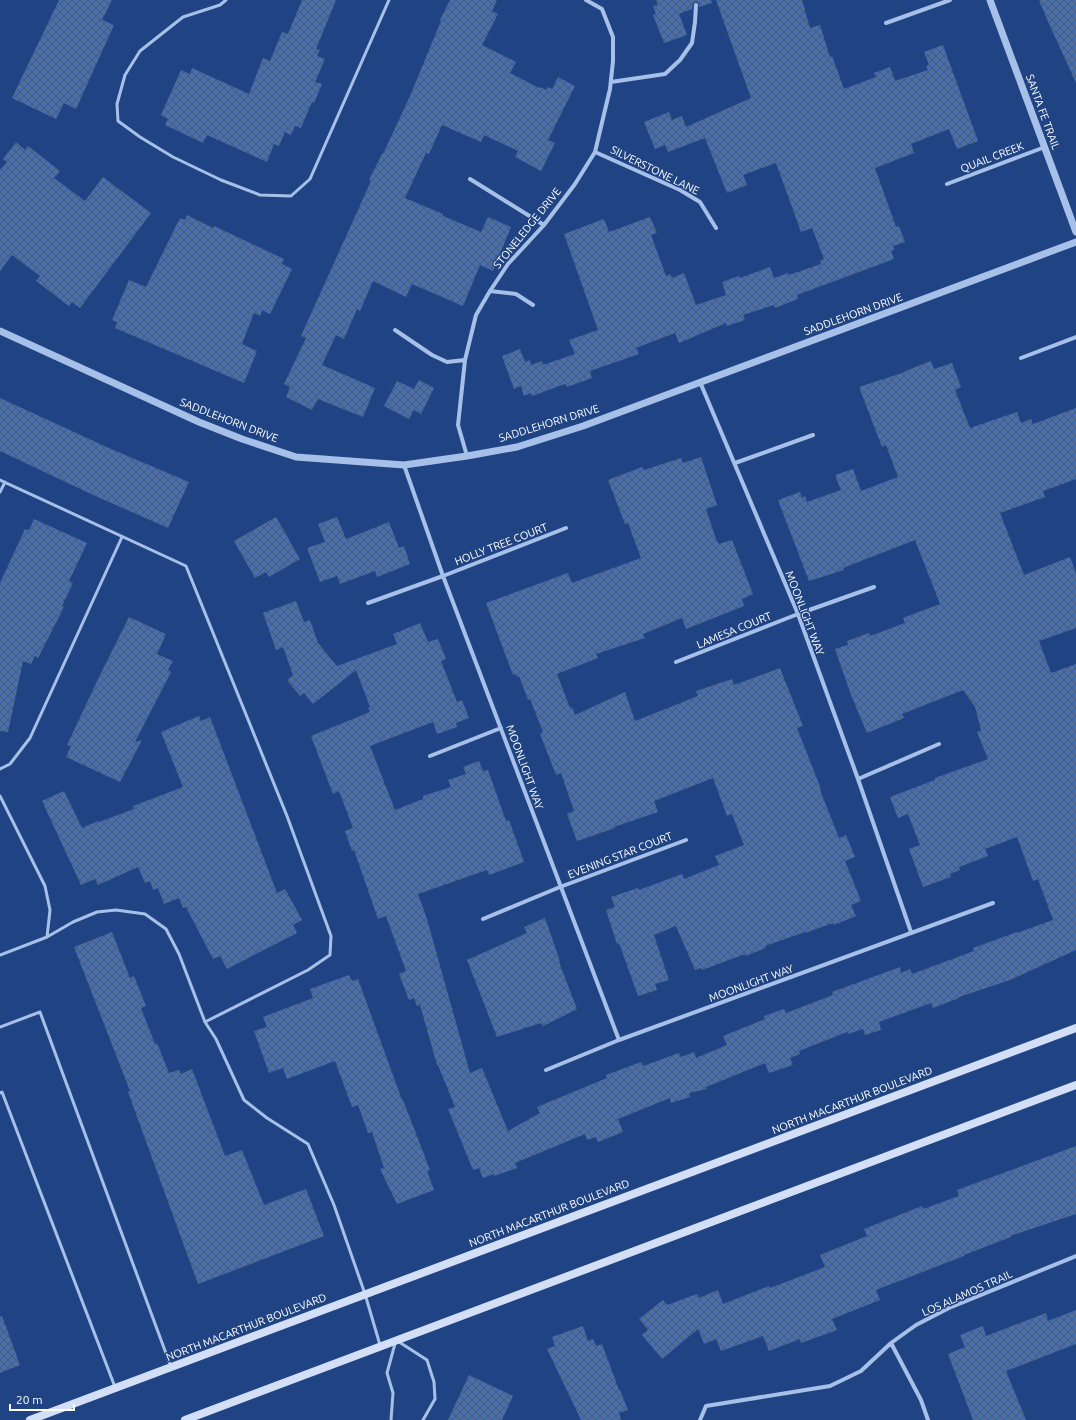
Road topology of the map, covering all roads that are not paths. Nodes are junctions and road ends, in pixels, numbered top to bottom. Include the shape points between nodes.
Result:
1 (226, 0) edge
2 (389, 0) edge
3 (586, 0) edge
4 (950, 0) edge
5 (990, 0) edge
6 (696, 5) dead end
7 (886, 23) dead end
8 (611, 82) junction
9 (1045, 148) junction
10 (595, 152) junction
11 (470, 179) dead end
12 (946, 184) dead end
13 (544, 225) junction
14 (716, 228) dead end
15 (1076, 232) edge
16 (1076, 242) edge
17 (490, 291) junction
18 (533, 305) dead end
19 (395, 330) dead end
20 (0, 331) edge
21 (1076, 337) edge
22 (1021, 358) dead end
23 (465, 360) junction
24 (700, 382) junction
25 (813, 435) dead end
26 (467, 456) junction
27 (735, 463) junction
28 (404, 465) junction
29 (0, 480) edge
30 (5, 482) junction
31 (0, 492) edge
32 (566, 528) dead end
33 (122, 537) junction
34 (443, 576) junction
35 (874, 587) dead end
36 (368, 603) dead end
37 (798, 614) junction
38 (676, 662) dead end
39 (501, 728) junction
40 (939, 744) dead end
41 (430, 756) dead end
42 (0, 769) edge
43 (858, 779) junction
44 (0, 796) edge
45 (686, 840) dead end
46 (560, 887) junction
47 (993, 903) dead end
48 (483, 919) dead end
49 (911, 932) junction
50 (47, 937) junction
51 (0, 955) edge
52 (205, 1022) junction
53 (0, 1027) edge
54 (1076, 1028) edge
55 (619, 1040) junction
56 (546, 1070) dead end
57 (1076, 1085) edge
58 (0, 1093) edge
59 (1076, 1256) edge
60 (365, 1294) junction
61 (396, 1340) junction
62 (891, 1342) junction
63 (381, 1346) junction
64 (171, 1367) junction
65 (116, 1388) junction
66 (30, 1420) edge
67 (185, 1420) edge
68 (391, 1420) edge
69 (423, 1420) edge
70 (700, 1420) edge
71 (928, 1420) edge

1 - 2 lane via 220,5 183,17 140,51 125,75 117,104 118,121 172,157 221,180 260,195 291,196 310,179
3 - 8 street, STONELEDGE DRIVE via 602,9 613,37
4 - 7 street
5 - 9 street, SANTA FE TRAIL
6 - 8 street via 692,43 680,60 665,74
8 - 10 street, STONELEDGE DRIVE
9 - 12 street, QUAIL CREEK
9 - 15 street, SANTA FE TRAIL
10 - 13 street, STONELEDGE DRIVE
10 - 14 street, SILVERSTONE LANE via 680,190 700,202
11 - 13 street
13 - 17 street, STONELEDGE DRIVE via 508,264
16 - 24 street, SADDLEHORN DRIVE
17 - 18 street via 516,294
17 - 23 street, STONELEDGE DRIVE via 476,315
19 - 23 street via 447,362
20 - 28 street, SADDLEHORN DRIVE via 199,422 296,457
21 - 22 street
23 - 26 street, STONELEDGE DRIVE via 458,425
24 - 26 street, SADDLEHORN DRIVE via 583,426 517,447
24 - 27 street, MOONLIGHT WAY
25 - 27 street
26 - 28 street, SADDLEHORN DRIVE
27 - 37 street, MOONLIGHT WAY
28 - 34 street, MOONLIGHT WAY
29 - 30 lane
30 - 31 lane
30 - 33 lane
32 - 34 street, HOLLY TREE COURT
33 - 42 lane via 30,738 10,764
33 - 52 lane via 186,566 287,816 331,936 330,955 308,970
34 - 36 street, HOLLY TREE COURT
34 - 39 street, MOONLIGHT WAY
35 - 37 street, LAMESA COURT
37 - 38 street, LAMESA COURT
37 - 43 street, MOONLIGHT WAY
39 - 41 street
39 - 46 street, MOONLIGHT WAY
40 - 43 street
43 - 49 street, MOONLIGHT WAY
44 - 50 lane via 45,886 50,910
45 - 46 street, EVENING STAR COURT
46 - 48 street, EVENING STAR COURT
46 - 55 street, MOONLIGHT WAY
47 - 49 street
49 - 55 street, MOONLIGHT WAY
50 - 51 lane
50 - 52 lane via 97,912 116,910 145,914 166,928 179,954
52 - 60 lane via 216,1039 244,1100 308,1144 334,1205
53 - 64 lane via 40,1012
54 - 60 main road, NORTH MACARTHUR BOULEVARD
55 - 56 street
57 - 61 main road
58 - 65 lane via 2,1092
59 - 62 street, LOS ALAMOS TRAIL via 949,1308
60 - 63 lane
60 - 64 main road, NORTH MACARTHUR BOULEVARD
61 - 63 main road
61 - 68 lane via 387,1373 393,1393
61 - 69 lane via 427,1360 434,1382 435,1399
62 - 70 street, LOS ALAMOS TRAIL via 861,1371 830,1386 706,1406
62 - 71 street
63 - 67 main road
64 - 65 main road, NORTH MACARTHUR BOULEVARD
65 - 66 main road, NORTH MACARTHUR BOULEVARD

